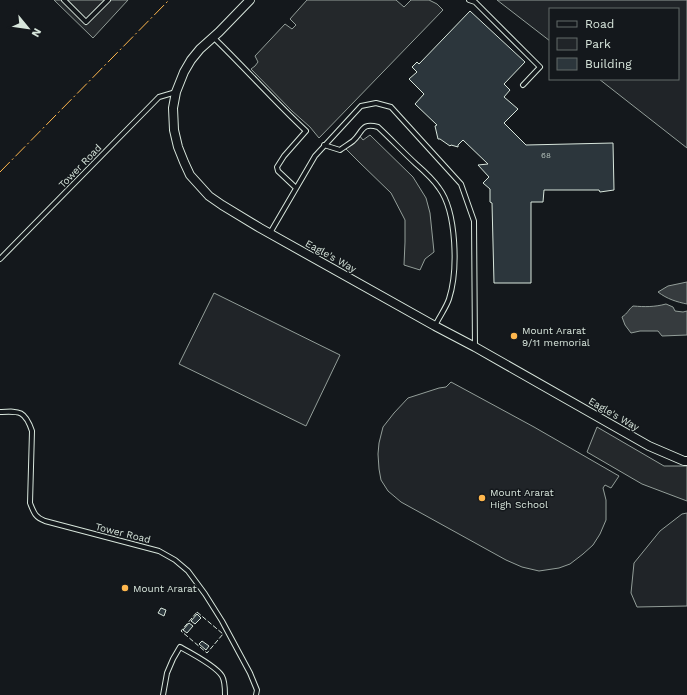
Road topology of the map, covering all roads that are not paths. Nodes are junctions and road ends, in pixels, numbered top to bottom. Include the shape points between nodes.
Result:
1 (64, 0) edge
2 (108, 0) edge
3 (250, 0) edge
4 (469, 0) edge
5 (213, 36) junction
6 (523, 85) dead end
7 (176, 92) junction
8 (324, 145) junction
9 (296, 188) junction
10 (270, 233) junction
11 (0, 260) edge
12 (435, 326) junction
13 (475, 347) junction
14 (0, 412) edge
15 (687, 461) edge
16 (163, 695) edge
17 (225, 695) edge
18 (256, 695) edge

1 - 2 lane via 86,22
3 - 5 street, Eagle's Way
4 - 6 lane via 475,2 540,67
5 - 7 street, Eagle's Way via 191,60
5 - 9 lane via 306,131 277,167
7 - 10 street, Eagle's Way via 173,108 174,130 190,175 222,206
7 - 11 lane, Tower Road via 158,97
8 - 9 lane
8 - 12 lane via 340,150 354,141 364,127 378,127 439,188 452,218 455,253 449,299
8 - 13 lane via 361,106 376,103 391,107 461,184 474,221
9 - 10 lane
10 - 12 street, Eagle's Way
12 - 13 street, Eagle's Way
13 - 15 street, Eagle's Way via 649,446
14 - 18 lane, Tower Road via 20,412 30,423 30,503 34,513 45,522 159,551 181,564 222,621 250,673 257,690
16 - 17 lane via 167,673 180,647 213,667 222,676

